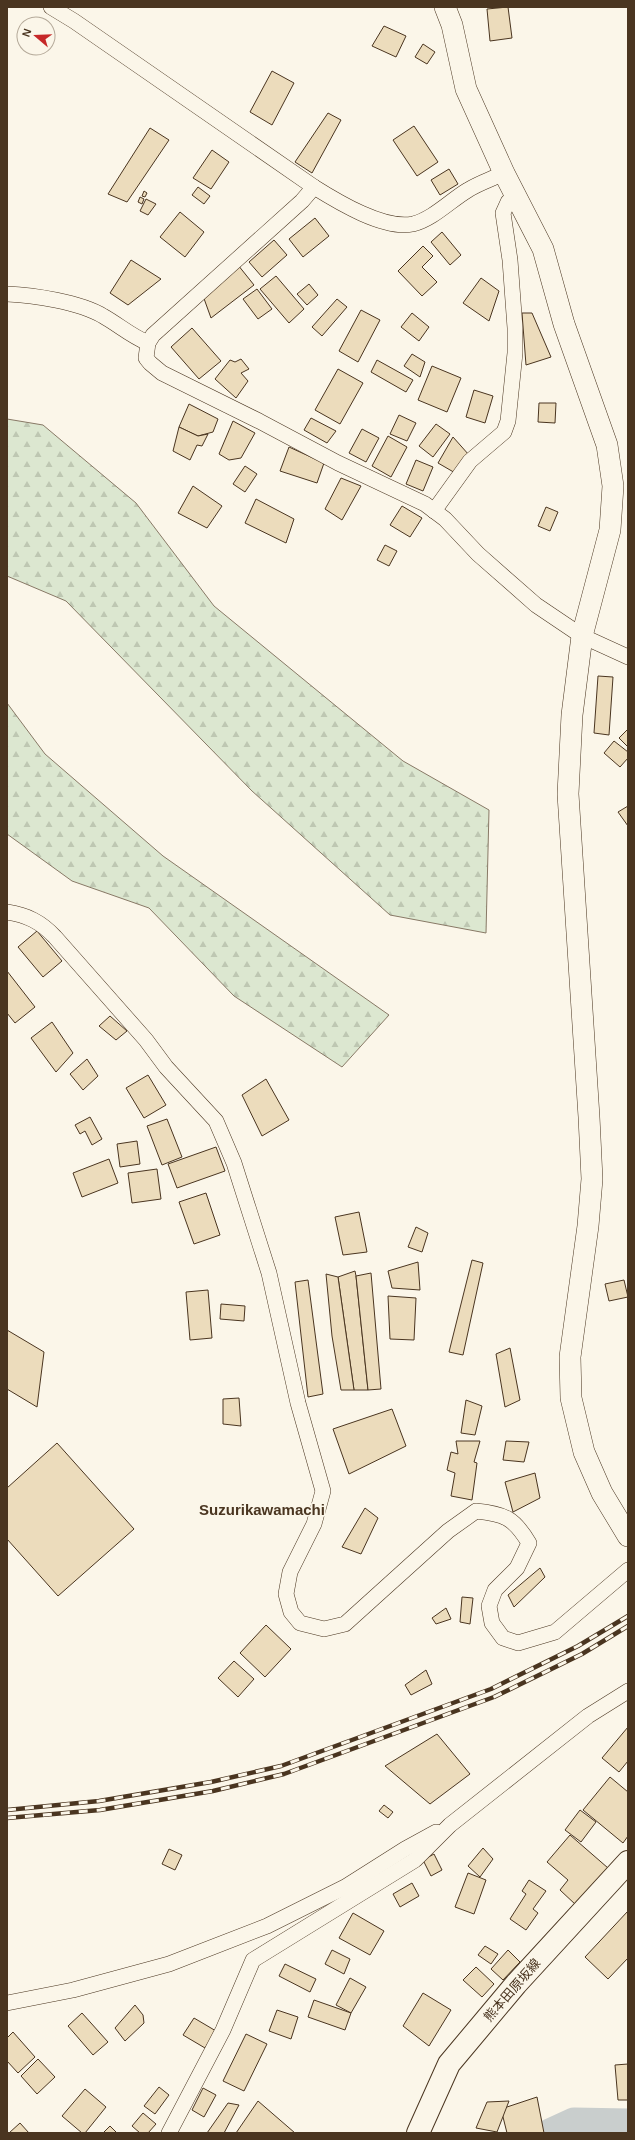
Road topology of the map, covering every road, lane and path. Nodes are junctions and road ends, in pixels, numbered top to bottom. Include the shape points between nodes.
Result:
1 (51, 7) edge
2 (445, 7) edge
3 (504, 173) junction
4 (314, 187) junction
5 (516, 194) junction
6 (7, 294) edge
7 (148, 343) junction
8 (434, 511) junction
9 (582, 636) junction
10 (628, 657) edge
11 (7, 912) edge
12 (628, 1536) edge
13 (628, 1570) edge
14 (628, 1691) edge
15 (450, 1825) junction
16 (628, 1862) edge
17 (7, 2003) edge
18 (169, 2133) edge
19 (418, 2133) edge

1 - 4 street
2 - 3 street via 452,25 466,89
3 - 4 street via 469,188 430,216 413,224 389,222 353,210
3 - 5 street
4 - 7 street via 302,201 153,335
5 - 8 street via 508,202 504,213 510,260 515,347 508,421 504,432 470,461
5 - 9 street via 543,249 564,324 607,445 613,486 610,530
6 - 7 street via 54,300 96,312
7 - 8 street via 146,358 162,373 338,463 425,504
8 - 9 street via 516,590
9 - 10 street
9 - 12 street via 572,715 568,794 592,1179 570,1357 571,1398 584,1452 602,1493
11 - 13 street via 22,914 45,926 55,937 146,1040 166,1067 216,1121 234,1163 269,1273 298,1403 323,1491 314,1524 290,1572 286,1594 291,1612 300,1623 324,1629 344,1624 448,1531 476,1511 498,1513 508,1518 518,1526 529,1543 517,1568 495,1590 489,1606 492,1623 503,1638 518,1643 555,1632
14 - 15 street via 588,1716
15 - 17 street via 405,1849 345,1887 267,1926 169,1964 73,1990
15 - 18 street via 415,1860 253,1960 223,2030
16 - 19 main road, 熊本田原坂線 via 516,1984 449,2064

